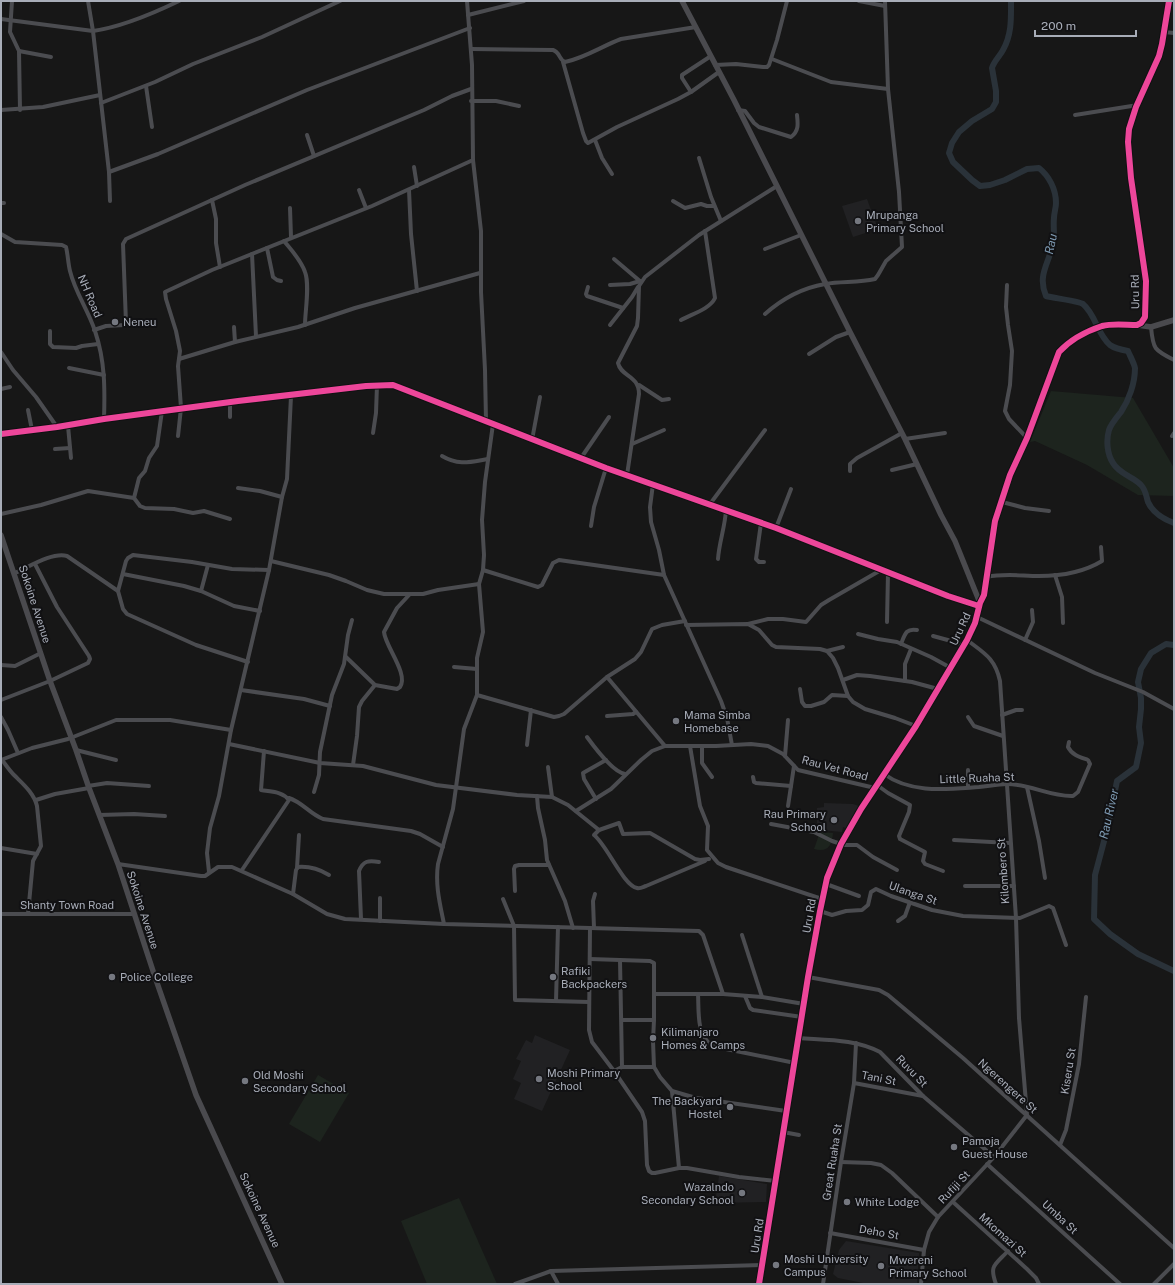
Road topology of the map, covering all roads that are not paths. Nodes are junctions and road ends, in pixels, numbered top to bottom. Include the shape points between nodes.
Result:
1 (12, 1) edge
2 (88, 1) edge
3 (179, 1) edge
4 (340, 1) edge
5 (467, 1) edge
6 (524, 1) edge
7 (683, 1) edge
8 (787, 1) edge
9 (862, 1) edge
10 (885, 1) edge
11 (1169, 1) edge
12 (886, 6) junction
13 (468, 15) junction
14 (1, 19) edge
15 (11, 21) junction
16 (696, 27) junction
17 (470, 28) junction
18 (92, 30) junction
19 (1164, 32) junction
20 (1174, 33) edge
21 (470, 49) junction
22 (19, 51) junction
23 (711, 56) junction
24 (51, 57) dead end
25 (772, 59) junction
26 (563, 62) junction
27 (715, 65) junction
28 (719, 72) junction
29 (146, 86) junction
30 (471, 89) junction
31 (888, 89) junction
32 (690, 92) junction
33 (100, 96) junction
34 (471, 101) junction
35 (101, 103) junction
36 (1138, 105) junction
37 (519, 106) dead end
38 (1, 110) edge
39 (20, 110) junction
40 (738, 110) junction
41 (797, 115) dead end
42 (1075, 115) dead end
43 (152, 127) dead end
44 (307, 135) dead end
45 (595, 140) junction
46 (314, 156) junction
47 (699, 158) dead end
48 (473, 160) junction
49 (414, 167) dead end
50 (109, 172) junction
51 (612, 174) dead end
52 (417, 186) junction
53 (777, 186) junction
54 (359, 190) dead end
55 (409, 190) junction
56 (212, 200) junction
57 (110, 201) dead end
58 (673, 201) dead end
59 (714, 206) junction
60 (290, 208) dead end
61 (366, 208) junction
62 (721, 221) junction
63 (705, 231) junction
64 (1, 234) edge
65 (801, 235) junction
66 (291, 238) junction
67 (284, 241) junction
68 (267, 248) junction
69 (765, 249) dead end
70 (252, 254) junction
71 (614, 259) dead end
72 (220, 267) junction
73 (480, 273) junction
74 (281, 281) dead end
75 (640, 283) junction
76 (826, 284) junction
77 (610, 285) dead end
78 (1007, 285) dead end
79 (588, 287) dead end
80 (417, 291) junction
81 (623, 308) junction
82 (765, 314) dead end
83 (681, 320) dead end
84 (1174, 320) edge
85 (305, 325) junction
86 (610, 325) dead end
87 (1137, 325) junction
88 (1151, 326) junction
89 (234, 327) dead end
90 (94, 330) junction
91 (50, 331) dead end
92 (850, 332) junction
93 (256, 336) junction
94 (235, 342) junction
95 (98, 344) junction
96 (1, 352) edge
97 (809, 354) dead end
98 (179, 359) junction
99 (1174, 360) edge
100 (69, 368) dead end
101 (104, 375) junction
102 (377, 385) junction
103 (639, 385) junction
104 (10, 387) dead end
105 (1, 389) edge
106 (291, 396) junction
107 (540, 397) dead end
108 (669, 399) dead end
109 (230, 402) junction
110 (181, 408) junction
111 (28, 410) dead end
112 (162, 412) junction
113 (230, 417) dead end
114 (609, 417) dead end
115 (104, 419) junction
116 (486, 421) junction
117 (493, 424) junction
118 (68, 426) junction
119 (57, 427) junction
120 (32, 430) junction
121 (664, 430) dead end
122 (765, 430) dead end
123 (372, 433) dead end
124 (946, 433) dead end
125 (1, 434) edge
126 (178, 436) dead end
127 (904, 436) junction
128 (1027, 438) junction
129 (532, 440) junction
130 (632, 444) junction
131 (70, 448) junction
132 (55, 449) dead end
133 (442, 456) dead end
134 (71, 458) dead end
135 (581, 458) junction
136 (488, 459) junction
137 (917, 464) junction
138 (606, 468) junction
139 (892, 470) dead end
140 (850, 471) dead end
141 (627, 475) junction
142 (653, 484) junction
143 (238, 488) dead end
144 (791, 489) dead end
145 (282, 497) junction
146 (134, 498) junction
147 (1002, 502) junction
148 (710, 504) junction
149 (726, 510) junction
150 (1049, 511) dead end
151 (1, 514) edge
152 (230, 519) dead end
153 (760, 523) junction
154 (591, 526) dead end
155 (776, 528) junction
156 (1, 535) edge
157 (1101, 547) dead end
158 (718, 559) dead end
159 (271, 561) junction
160 (764, 562) dead end
161 (35, 564) junction
162 (208, 565) junction
163 (269, 570) junction
164 (483, 570) junction
165 (881, 570) junction
166 (15, 573) junction
167 (888, 573) junction
168 (123, 574) junction
169 (664, 575) junction
170 (1055, 575) junction
171 (987, 577) junction
172 (479, 584) junction
173 (118, 591) junction
174 (202, 591) junction
175 (410, 594) junction
176 (980, 605) junction
177 (260, 610) junction
178 (1032, 610) dead end
179 (977, 617) junction
180 (352, 620) dead end
181 (887, 622) dead end
182 (686, 623) junction
183 (1062, 623) dead end
184 (748, 624) junction
185 (918, 630) dead end
186 (858, 634) dead end
187 (933, 636) dead end
188 (967, 640) junction
189 (1025, 640) junction
190 (901, 644) junction
191 (963, 646) junction
192 (843, 647) dead end
193 (911, 648) junction
194 (827, 651) junction
195 (41, 653) junction
196 (346, 658) junction
197 (248, 662) junction
198 (1, 665) edge
199 (454, 667) dead end
200 (951, 668) junction
201 (477, 669) junction
202 (607, 677) junction
203 (843, 680) junction
204 (50, 681) junction
205 (905, 681) junction
206 (376, 685) junction
207 (800, 689) dead end
208 (938, 689) junction
209 (241, 690) junction
210 (477, 695) junction
211 (848, 696) junction
212 (1, 700) edge
213 (330, 706) junction
214 (1174, 709) edge
215 (531, 710) junction
216 (1022, 710) dead end
217 (636, 712) junction
218 (1002, 715) junction
219 (607, 716) dead end
220 (1, 717) edge
221 (968, 717) dead end
222 (788, 720) dead end
223 (916, 726) junction
224 (230, 730) junction
225 (1003, 736) junction
226 (72, 737) junction
227 (587, 738) dead end
228 (1069, 742) dead end
229 (229, 744) junction
230 (527, 745) dead end
231 (732, 745) junction
232 (665, 746) junction
233 (690, 746) junction
234 (702, 746) junction
235 (76, 750) junction
236 (264, 751) junction
237 (18, 753) junction
238 (785, 756) junction
239 (2, 760) edge
240 (116, 760) dead end
241 (606, 760) junction
242 (320, 763) junction
243 (353, 765) junction
244 (794, 766) junction
245 (548, 767) dead end
246 (968, 770) dead end
247 (625, 774) junction
248 (884, 774) junction
249 (753, 777) dead end
250 (712, 778) dead end
251 (1006, 784) junction
252 (150, 786) dead end
253 (791, 786) junction
254 (88, 787) junction
255 (455, 787) junction
256 (876, 787) junction
257 (968, 787) junction
258 (1027, 787) junction
259 (314, 792) dead end
260 (537, 796) junction
261 (552, 797) junction
262 (289, 798) junction
263 (596, 799) junction
264 (36, 800) junction
265 (788, 806) dead end
266 (576, 811) junction
267 (99, 815) junction
268 (165, 816) dead end
269 (771, 824) dead end
270 (599, 830) junction
271 (299, 835) dead end
272 (954, 840) dead end
273 (1010, 843) junction
274 (841, 844) junction
275 (443, 847) junction
276 (1, 848) edge
277 (37, 854) junction
278 (711, 858) junction
279 (379, 862) dead end
280 (118, 864) junction
281 (549, 865) junction
282 (297, 868) junction
283 (242, 870) junction
284 (897, 870) dead end
285 (943, 871) dead end
286 (210, 872) junction
287 (329, 875) dead end
288 (1045, 878) dead end
289 (826, 884) junction
290 (965, 886) dead end
291 (1014, 886) junction
292 (515, 890) dead end
293 (293, 894) junction
294 (595, 894) dead end
295 (859, 896) dead end
296 (380, 898) dead end
297 (503, 899) dead end
298 (822, 899) junction
299 (910, 902) junction
300 (820, 911) junction
301 (1, 914) edge
302 (28, 914) junction
303 (134, 914) junction
304 (1016, 918) junction
305 (360, 920) junction
306 (380, 921) junction
307 (898, 921) dead end
308 (444, 924) junction
309 (514, 926) junction
310 (558, 927) junction
311 (573, 928) junction
312 (592, 928) junction
313 (742, 935) dead end
314 (1066, 945) dead end
315 (590, 959) junction
316 (620, 960) junction
317 (808, 977) junction
318 (654, 994) junction
319 (698, 994) junction
320 (723, 994) junction
321 (745, 996) junction
322 (762, 997) junction
323 (1086, 997) dead end
324 (556, 1000) junction
325 (589, 1002) junction
326 (804, 1004) junction
327 (802, 1018) junction
328 (622, 1020) junction
329 (654, 1020) junction
330 (799, 1038) junction
331 (856, 1043) junction
332 (795, 1063) junction
333 (622, 1067) junction
334 (654, 1067) junction
335 (614, 1071) junction
336 (854, 1083) junction
337 (672, 1091) junction
338 (924, 1096) junction
339 (786, 1111) junction
340 (1027, 1115) junction
341 (783, 1132) junction
342 (799, 1135) dead end
343 (1060, 1145) junction
344 (994, 1157) junction
345 (841, 1162) junction
346 (987, 1164) junction
347 (679, 1168) junction
348 (776, 1181) junction
349 (953, 1202) junction
350 (938, 1217) junction
351 (830, 1232) junction
352 (1174, 1248) edge
353 (924, 1250) junction
354 (1008, 1251) junction
355 (1174, 1264) edge
356 (762, 1265) junction
357 (551, 1271) junction
358 (282, 1284) edge
359 (515, 1284) edge
360 (558, 1284) edge
361 (759, 1284) edge
362 (823, 1284) edge
363 (921, 1284) edge
364 (996, 1284) edge
365 (1039, 1284) edge
366 (1120, 1284) edge
367 (1154, 1284) edge

1 - 15 street
2 - 18 street
3 - 18 street via 133,20
4 - 29 street
5 - 13 street
6 - 13 street
7 - 16 street
8 - 25 street
9 - 12 street
10 - 12 street
11 - 19 street, Uru Rd
12 - 31 street
13 - 17 street
14 - 15 street
15 - 18 street
15 - 22 street via 10,32
16 - 23 street
16 - 26 street via 621,39 582,57
17 - 21 street
17 - 50 street via 295,95 158,154
18 - 33 street
19 - 20 street
19 - 36 street, Uru Rd via 1156,66
21 - 26 street via 554,50
21 - 30 street
22 - 24 street
22 - 39 street
23 - 27 street
23 - 32 street via 682,76
25 - 27 street via 769,65 763,67
25 - 31 street via 831,82
26 - 45 street via 585,139 588,143
27 - 28 street
28 - 32 street
28 - 40 street
29 - 35 street
29 - 43 street
30 - 34 street
30 - 46 street
31 - 76 street via 902,247 886,261 875,279
32 - 45 street
33 - 35 street
33 - 39 street
34 - 37 street via 496,101
34 - 48 street
35 - 50 street
36 - 42 street
36 - 87 street, Uru Rd via 1129,129 1128,142 1146,281 1145,317 1144,321
38 - 39 street
40 - 41 street via 745,111 759,127 791,137 798,126
40 - 53 street
44 - 46 street
45 - 51 street
46 - 56 street
47 - 59 street
48 - 52 street
48 - 73 street via 480,225
49 - 52 street
50 - 57 street
52 - 55 street
53 - 62 street
53 - 65 street
54 - 61 street
55 - 61 street
55 - 80 street
56 - 72 street
56 - 90 street via 126,239 123,244 126,323 122,326 106,326
58 - 59 street via 685,208 701,204
59 - 62 street
60 - 66 street
61 - 66 street
62 - 63 street
63 - 75 street
63 - 83 street via 711,263 713,302
64 - 90 street, NH Road via 15,242 66,247 77,292
65 - 69 street
65 - 76 street
66 - 67 street
67 - 68 street
67 - 85 street via 306,274
68 - 70 street
68 - 74 street via 273,277
70 - 72 street
70 - 93 street
71 - 75 street
72 - 98 street via 165,292 178,342
73 - 80 street
73 - 116 street
75 - 77 street
75 - 81 street
75 - 103 street via 637,326 618,365
76 - 82 street via 795,293
76 - 92 street
78 - 128 street via 1007,319 1012,351 1005,411
79 - 81 street via 587,296
80 - 85 street
81 - 86 street
84 - 88 street
85 - 93 street
87 - 88 street
87 - 128 street, Uru Rd via 1098,328 1065,345 1059,352
88 - 99 street via 1156,349
89 - 94 street
90 - 95 street, NH Road
91 - 95 street via 50,344 53,347 76,348
92 - 97 street via 836,337
92 - 127 street
93 - 94 street
94 - 98 street
95 - 101 street, NH Road
96 - 119 street
98 - 110 street
100 - 101 street
101 - 115 street, NH Road
102 - 106 street
102 - 116 street via 393,385
102 - 123 street
103 - 108 street via 662,400
103 - 130 street
104 - 105 street
106 - 109 street
106 - 145 street via 288,472
107 - 129 street
109 - 110 street
109 - 113 street
110 - 112 street
110 - 126 street
111 - 120 street
112 - 115 street
112 - 146 street via 157,446 139,478
114 - 135 street
115 - 118 street
116 - 117 street
117 - 129 street
117 - 136 street
118 - 119 street
118 - 131 street
119 - 120 street
120 - 125 street
121 - 130 street
122 - 148 street
124 - 127 street
127 - 137 street
127 - 140 street via 857,458 850,464
128 - 147 street, Uru Rd via 1015,462
129 - 135 street
130 - 141 street
131 - 132 street
131 - 134 street
133 - 136 street via 461,463
135 - 138 street
136 - 164 street via 482,520
137 - 139 street
137 - 176 street via 955,541
138 - 141 street
138 - 154 street
141 - 142 street
142 - 148 street
142 - 169 street via 650,517
143 - 145 street
144 - 155 street
145 - 159 street
146 - 151 street via 88,491
146 - 152 street via 145,508 174,509 193,513 204,510
147 - 150 street
147 - 171 street, Uru Rd via 995,521
148 - 149 street
149 - 153 street
149 - 158 street
153 - 155 street
153 - 160 street via 756,559
155 - 165 street
156 - 166 street, Sokoine Avenue
157 - 170 street via 1103,558 1100,562 1078,571
159 - 163 street
159 - 175 street via 339,578 367,590 384,594
161 - 166 street
161 - 173 street via 57,555 67,556
161 - 204 street via 57,607 90,659 88,663
162 - 163 street via 232,569
162 - 168 street via 133,555 128,558
162 - 174 street
163 - 177 street
164 - 169 street via 538,587 542,585 553,563 559,560
164 - 172 street
165 - 167 street
165 - 184 street via 829,600 806,622 768,619
166 - 195 street, Sokoine Avenue
167 - 176 street via 948,596
167 - 181 street
168 - 173 street
168 - 174 street
169 - 182 street
170 - 171 street
170 - 183 street via 1062,597
171 - 176 street, Uru Rd
172 - 175 street
172 - 201 street via 483,632 477,655
173 - 197 street via 127,614 196,645
174 - 177 street via 234,606
175 - 206 street via 397,608 384,632 402,685 397,689
176 - 179 street, Uru Rd
177 - 197 street
178 - 189 street via 1033,622
179 - 188 street, Uru Rd
179 - 189 street
180 - 196 street
182 - 184 street
182 - 202 street via 662,624 652,629 638,656
182 - 231 street via 723,705
184 - 194 street via 759,630 776,648
185 - 190 street via 907,631
186 - 190 street
187 - 191 street
188 - 191 street, Uru Rd
188 - 218 street, Kilombero St via 990,657 997,669
189 - 214 street via 1143,692
190 - 193 street
191 - 200 street, Uru Rd
192 - 194 street
193 - 200 street
193 - 205 street via 905,664
194 - 203 street
195 - 198 street via 15,666
195 - 204 street, Sokoine Avenue
196 - 206 street
196 - 213 street
197 - 209 street
199 - 201 street
200 - 208 street, Uru Rd
201 - 210 street
202 - 215 street via 564,714 554,716
202 - 217 street
203 - 205 street via 857,675
203 - 211 street
204 - 212 street
204 - 226 street, Sokoine Avenue
205 - 208 street
206 - 243 street via 359,707
207 - 211 street via 805,706 824,702 832,696
208 - 223 street, Uru Rd
209 - 213 street via 304,699
209 - 224 street
210 - 215 street
210 - 255 street via 464,729
211 - 223 street via 858,706
213 - 242 street
215 - 230 street
216 - 218 street
217 - 219 street
217 - 232 street
218 - 225 street, Kilombero St
220 - 237 street
221 - 225 street via 974,726
222 - 238 street
223 - 248 street, Uru Rd
224 - 226 street via 170,720 123,719 110,721
224 - 229 street
225 - 251 street, Kilombero St
226 - 235 street, Sokoine Avenue
226 - 237 street
227 - 241 street
228 - 258 street, Little Ruaha St via 1068,747 1071,751 1088,760 1090,764 1075,795 1051,794
229 - 236 street
229 - 286 street via 208,843
231 - 234 street, Rau Vet Road
231 - 238 street, Rau Vet Road via 763,745
232 - 233 street, Rau Vet Road
232 - 247 street via 652,751
233 - 234 street, Rau Vet Road
233 - 278 street via 700,806 708,826 707,850
234 - 250 street via 702,763
235 - 240 street
235 - 254 street, Sokoine Avenue
236 - 242 street
236 - 262 street via 261,790 274,791
237 - 239 street
238 - 244 street, Rau Vet Road
239 - 264 street
241 - 247 street via 620,773
241 - 263 street via 583,773
242 - 243 street
242 - 259 street
243 - 255 street via 436,785
244 - 253 street
244 - 256 street, Rau Vet Road via 800,770
245 - 261 street
246 - 257 street
247 - 263 street via 617,784
248 - 256 street, Uru Rd
248 - 257 street, Little Ruaha St via 895,782 910,786
249 - 253 street via 756,783
251 - 257 street, Little Ruaha St
251 - 258 street, Little Ruaha St
251 - 273 street, Kilombero St
252 - 254 street via 107,783
253 - 265 street
254 - 264 street
254 - 267 street, Sokoine Avenue
255 - 260 street
255 - 275 street via 453,809
256 - 274 street, Uru Rd
256 - 285 street via 910,805 900,839 925,852 925,864
258 - 288 street
260 - 261 street
260 - 281 street
261 - 266 street
262 - 275 street via 323,819 411,831
262 - 283 street
263 - 266 street
264 - 277 street via 41,846
266 - 270 street
267 - 268 street
267 - 280 street, Sokoine Avenue
269 - 274 street via 814,832
270 - 278 street via 619,824 623,834 650,833 695,859
270 - 278 street via 593,834 617,868 638,888
271 - 282 street
272 - 273 street
273 - 291 street, Kilombero St
274 - 284 street via 857,845
274 - 289 street, Uru Rd
275 - 308 street via 436,878
276 - 277 street
277 - 302 street via 33,861
278 - 298 street via 726,867
279 - 305 street via 366,861 359,871
280 - 286 street via 191,876 205,876
280 - 303 street, Sokoine Avenue
281 - 292 street via 515,866
281 - 311 street via 565,901
282 - 287 street via 314,867
282 - 293 street
283 - 286 street via 223,866
283 - 293 street
289 - 295 street
289 - 298 street, Uru Rd
290 - 291 street
291 - 304 street, Kilombero St
293 - 305 street via 327,914
294 - 312 street
296 - 306 street
297 - 309 street
298 - 300 street, Uru Rd
299 - 300 street, Ulanga St via 876,889 871,892 868,905 862,910 832,915
299 - 304 street, Ulanga St via 958,915
299 - 307 street via 905,916
300 - 317 street, Uru Rd
301 - 302 street, Shanty Town Road
302 - 303 street, Shanty Town Road
303 - 358 street, Sokoine Avenue via 196,1095
304 - 314 street, Ulanga St via 1051,906
304 - 340 street, Kilombero St via 1019,1018
305 - 306 street
306 - 308 street
308 - 309 street
309 - 310 street
309 - 324 street via 515,1000
310 - 311 street
310 - 324 street
311 - 312 street
312 - 315 street
312 - 320 street via 701,932
313 - 322 street
315 - 316 street
315 - 325 street
316 - 318 street via 654,963
316 - 328 street
317 - 326 street, Uru Rd
317 - 340 street, Ngerengere St via 879,990 888,995
318 - 319 street
318 - 329 street
319 - 320 street
319 - 332 street via 701,1030 712,1045
320 - 321 street
321 - 322 street
321 - 327 street via 753,1010
322 - 326 street
323 - 343 street, Kiseru St via 1079,1064 1066,1130
324 - 325 street
325 - 335 street via 589,1030 592,1042
326 - 327 street, Uru Rd
327 - 330 street, Uru Rd
328 - 329 street
328 - 333 street
329 - 334 street
330 - 331 street, Ruvu St
330 - 332 street, Uru Rd
331 - 336 street, Great Ruaha St
331 - 338 street, Ruvu St via 880,1052
332 - 339 street, Uru Rd
333 - 334 street
333 - 335 street
334 - 337 street
335 - 347 street via 642,1112 649,1171 655,1173
336 - 338 street, Tani St
336 - 345 street, Great Ruaha St
337 - 339 street via 696,1098
337 - 347 street
338 - 344 street, Ruvu St
339 - 341 street, Uru Rd
340 - 343 street, Ngerengere St
340 - 344 street, Rufiji St
341 - 342 street
341 - 348 street, Uru Rd
343 - 352 street, Ngerengere St
344 - 346 street, Rufiji St
345 - 350 street via 881,1165
345 - 351 street, Great Ruaha St
346 - 349 street, Rufiji St
346 - 366 street, Umba St
347 - 348 street
348 - 356 street, Uru Rd
349 - 350 street, Rufiji St
349 - 354 street, Mkomazi St
350 - 353 street, Rufiji St
351 - 353 street, Deho St
351 - 362 street, Great Ruaha St
353 - 363 street, Rufiji St
354 - 364 street via 993,1267 992,1274
354 - 365 street, Mkomazi St
355 - 367 street
356 - 357 street
356 - 361 street, Uru Rd
357 - 359 street
357 - 360 street

